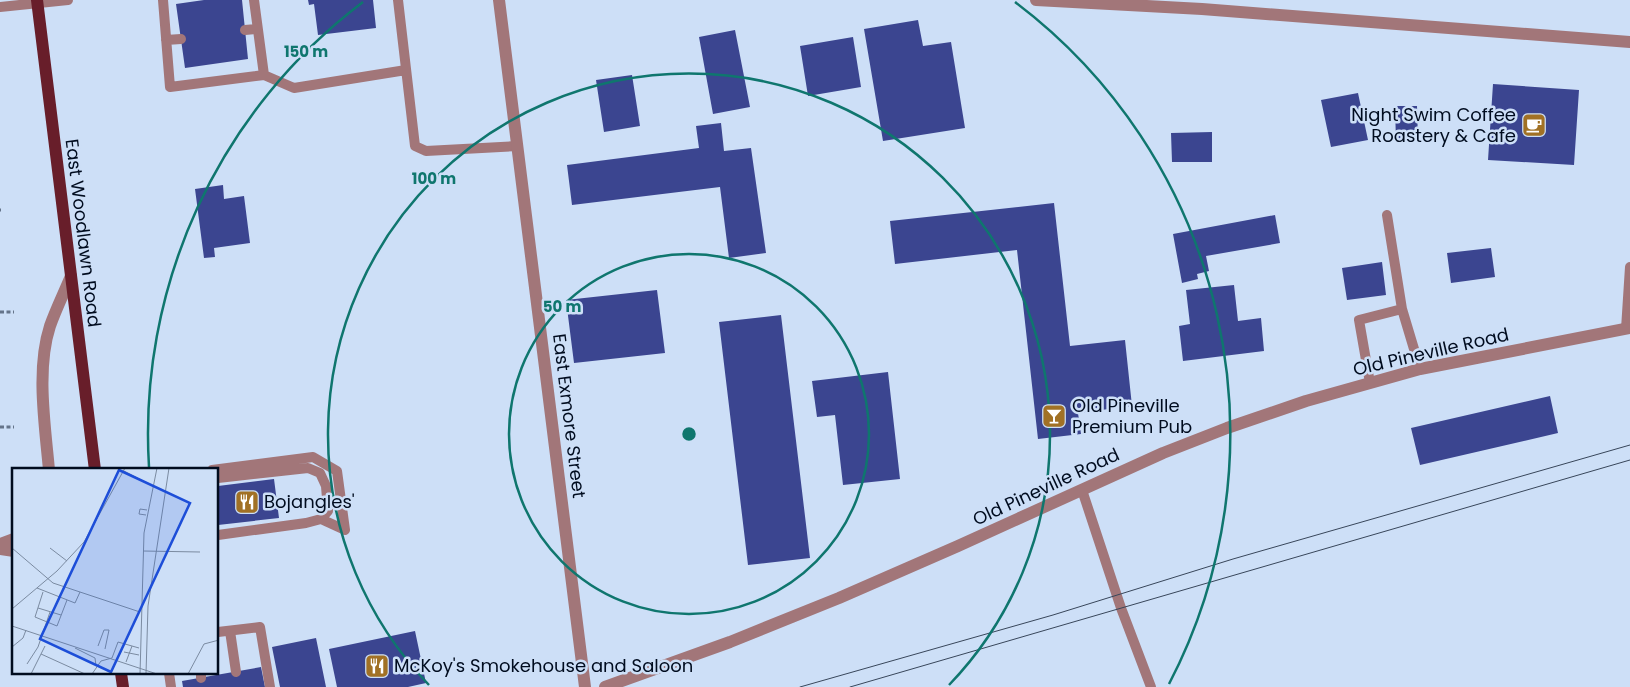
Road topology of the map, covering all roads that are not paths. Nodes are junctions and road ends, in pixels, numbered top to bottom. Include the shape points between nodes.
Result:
1 (68, 0) edge
2 (163, 0) edge
3 (254, 0) edge
4 (398, 0) edge
5 (499, 0) edge
6 (1036, 0) edge
7 (37, 2) edge
8 (0, 8) edge
9 (258, 29) junction
10 (245, 30) dead end
11 (181, 38) dead end
12 (166, 40) junction
13 (1630, 42) edge
14 (406, 70) junction
15 (264, 75) junction
16 (517, 146) junction
17 (1387, 215) dead end
18 (1630, 267) edge
19 (71, 276) junction
20 (1402, 310) junction
21 (1628, 329) edge
22 (1420, 369) junction
23 (1370, 383) junction
24 (49, 468) edge
25 (95, 468) edge
26 (219, 469) edge
27 (219, 478) edge
28 (1082, 490) junction
29 (322, 519) junction
30 (219, 535) edge
31 (12, 540) edge
32 (0, 544) edge
33 (230, 630) junction
34 (219, 632) edge
35 (236, 672) dead end
36 (121, 674) edge
37 (169, 674) edge
38 (123, 687) edge
39 (170, 687) edge
40 (270, 687) edge
41 (586, 687) edge
42 (605, 687) edge
43 (1151, 687) edge

1 - 7 lane
2 - 12 lane
3 - 9 lane
4 - 14 lane
5 - 16 street, East Exmore Street
6 - 13 street
7 - 8 lane
7 - 19 main road, East Woodlawn Road
9 - 10 lane
9 - 15 lane
11 - 12 lane
12 - 15 lane via 170,87
14 - 15 lane via 294,88
14 - 16 lane via 415,146 426,151
16 - 41 street, East Exmore Street
17 - 20 lane
18 - 21 lane
19 - 24 street via 50,327 44,354
19 - 25 main road, East Woodlawn Road
20 - 22 lane
20 - 23 lane via 1359,320
21 - 22 street, Old Pineville Road
22 - 23 street, Old Pineville Road
23 - 28 street, Old Pineville Road via 1227,428 1163,452
26 - 29 lane via 314,457 337,471 345,530
27 - 29 lane via 308,468 320,473 326,486 328,510
28 - 42 street, Old Pineville Road via 840,598
28 - 43 lane
29 - 30 lane
31 - 32 street
33 - 34 lane
33 - 35 lane
33 - 40 lane via 260,627
36 - 38 main road
37 - 39 lane

